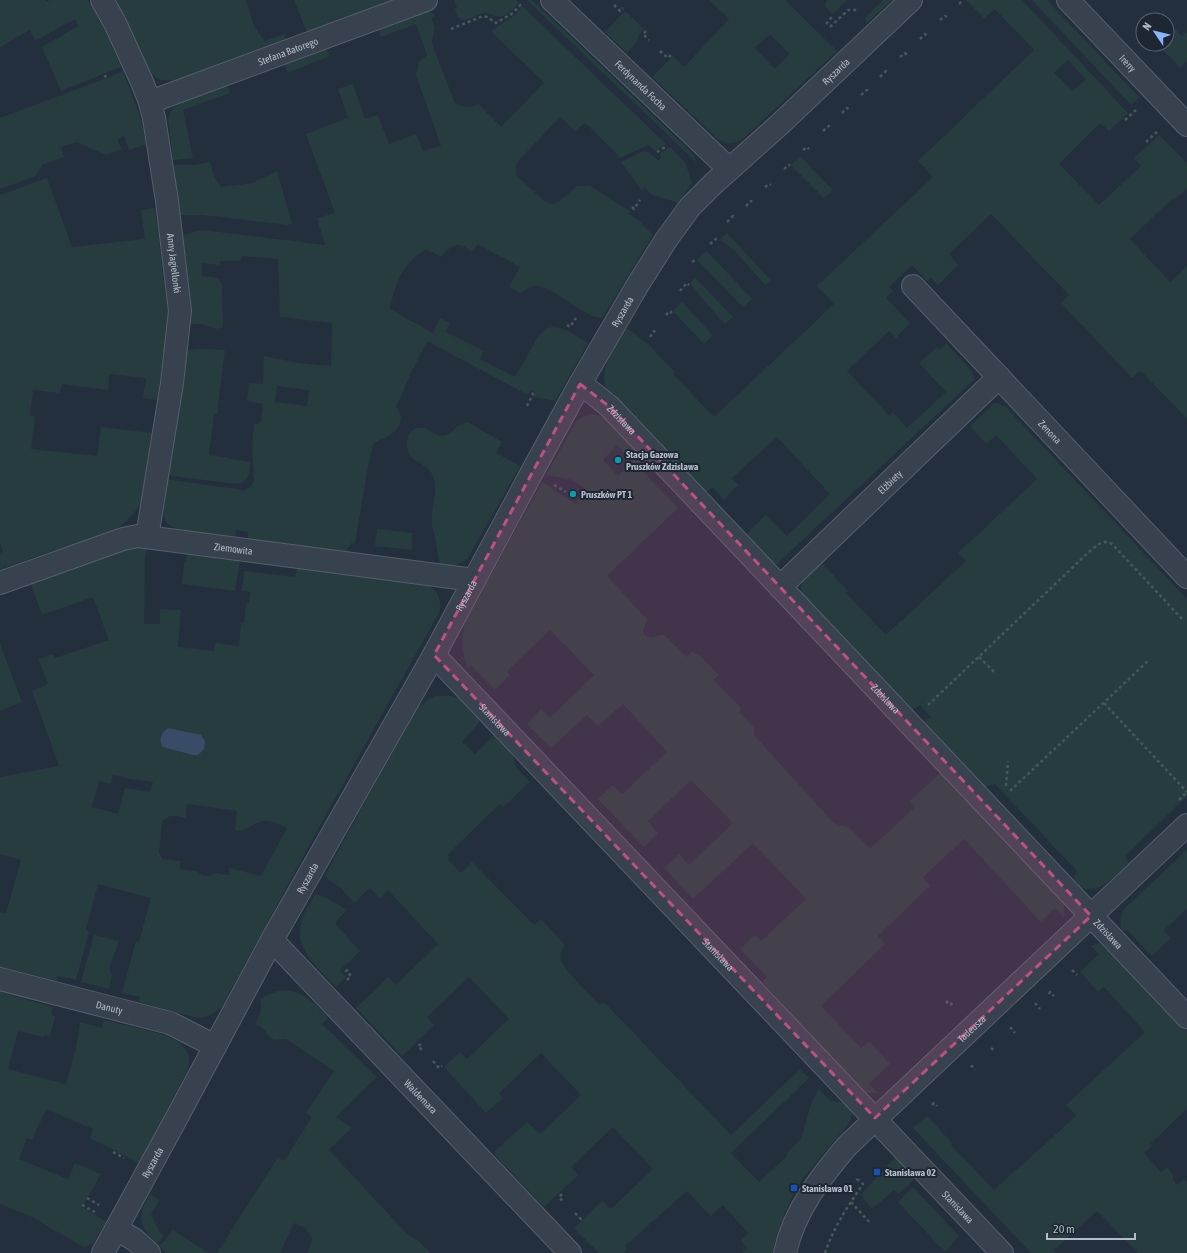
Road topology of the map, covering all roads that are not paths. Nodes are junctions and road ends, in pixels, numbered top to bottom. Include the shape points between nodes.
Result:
1 (102, 0) edge
2 (426, 0) edge
3 (552, 0) edge
4 (910, 0) edge
5 (1068, 0) edge
6 (150, 102) junction
7 (1187, 125) edge
8 (729, 169) junction
9 (913, 286) dead end
10 (999, 377) junction
11 (580, 384) junction
12 (147, 537) junction
13 (1187, 577) edge
14 (474, 580) junction
15 (0, 583) edge
16 (780, 587) junction
17 (434, 655) junction
18 (1187, 825) edge
19 (1091, 916) junction
20 (272, 940) junction
21 (0, 979) edge
22 (1187, 1017) edge
23 (215, 1046) junction
24 (875, 1118) junction
25 (116, 1229) junction
26 (103, 1253) edge
27 (149, 1253) edge
28 (570, 1253) edge
29 (785, 1253) edge
30 (1002, 1253) edge

1 - 6 street, Anny Jagiellonki
2 - 6 street, Stefana Batorego
3 - 8 street, Ferdynanda Focha
4 - 8 street, Ryszarda
5 - 7 street, Ireny
6 - 12 street, Anny Jagiellonki via 162,161 180,311 172,383
8 - 11 street, Ryszarda via 690,207 668,237
9 - 10 street, Zenona
10 - 13 street, Zenona
10 - 16 street, Elżbiety
11 - 14 street, Ryszarda
11 - 16 street, Zdzisława via 610,407
12 - 14 street, Ziemowita
12 - 15 street, Ziemowita via 123,539
14 - 17 street, Ryszarda
16 - 19 street, Zdzisława
17 - 20 street, Ryszarda
17 - 24 street, Stanisława
18 - 19 street, Tadeusza
19 - 22 street, Zdzisława
19 - 24 street, Tadeusza
20 - 23 street, Ryszarda
20 - 28 street, Waldemara
21 - 23 street, Danuty via 170,1023
23 - 25 street, Ryszarda
24 - 29 street, Tadeusza via 826,1170 809,1195 797,1217
24 - 30 street, Stanisława
25 - 26 street, Ryszarda
25 - 27 street via 135,1240

